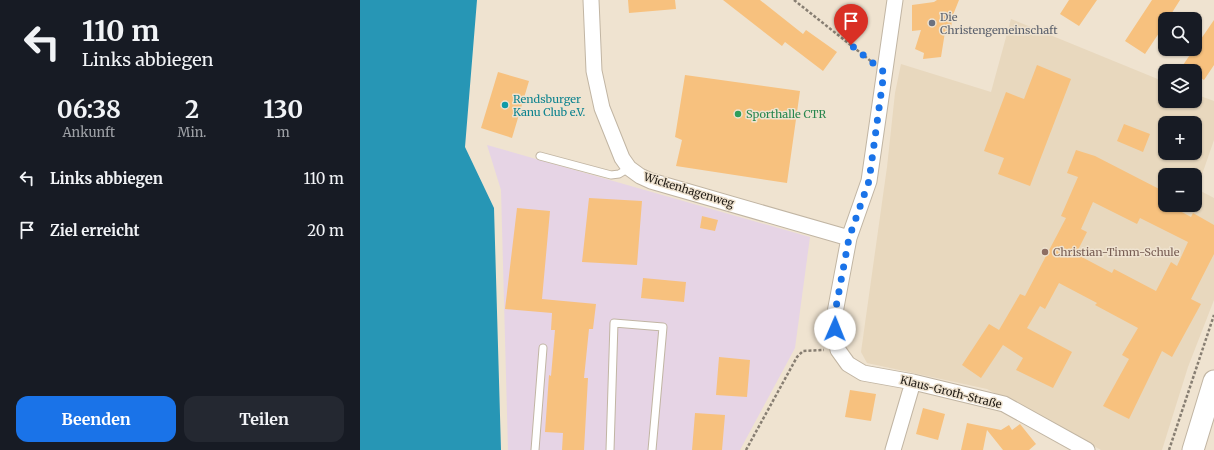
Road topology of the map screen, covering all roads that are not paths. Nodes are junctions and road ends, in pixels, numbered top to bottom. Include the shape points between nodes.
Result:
1 (591, 0) edge
2 (894, 0) edge
3 (540, 156) dead end
4 (629, 168) junction
5 (849, 238) junction
6 (543, 348) dead end
7 (1214, 381) edge
8 (913, 382) junction
9 (535, 450) edge
10 (610, 450) edge
11 (652, 450) edge
12 (893, 450) edge
13 (1087, 450) edge
14 (1193, 450) edge

1 - 4 street, Wickenhagenweg via 594,72 602,108 622,158
2 - 5 street via 869,181
3 - 4 lane via 611,175
4 - 5 street, Wickenhagenweg via 651,181
5 - 8 street, Klaus-Groth-Straße via 834,318 838,350 848,364 863,373
6 - 9 lane
7 - 14 main road
8 - 12 street
8 - 13 street, Klaus-Groth-Straße via 1004,404
10 - 11 lane via 614,324 663,327

